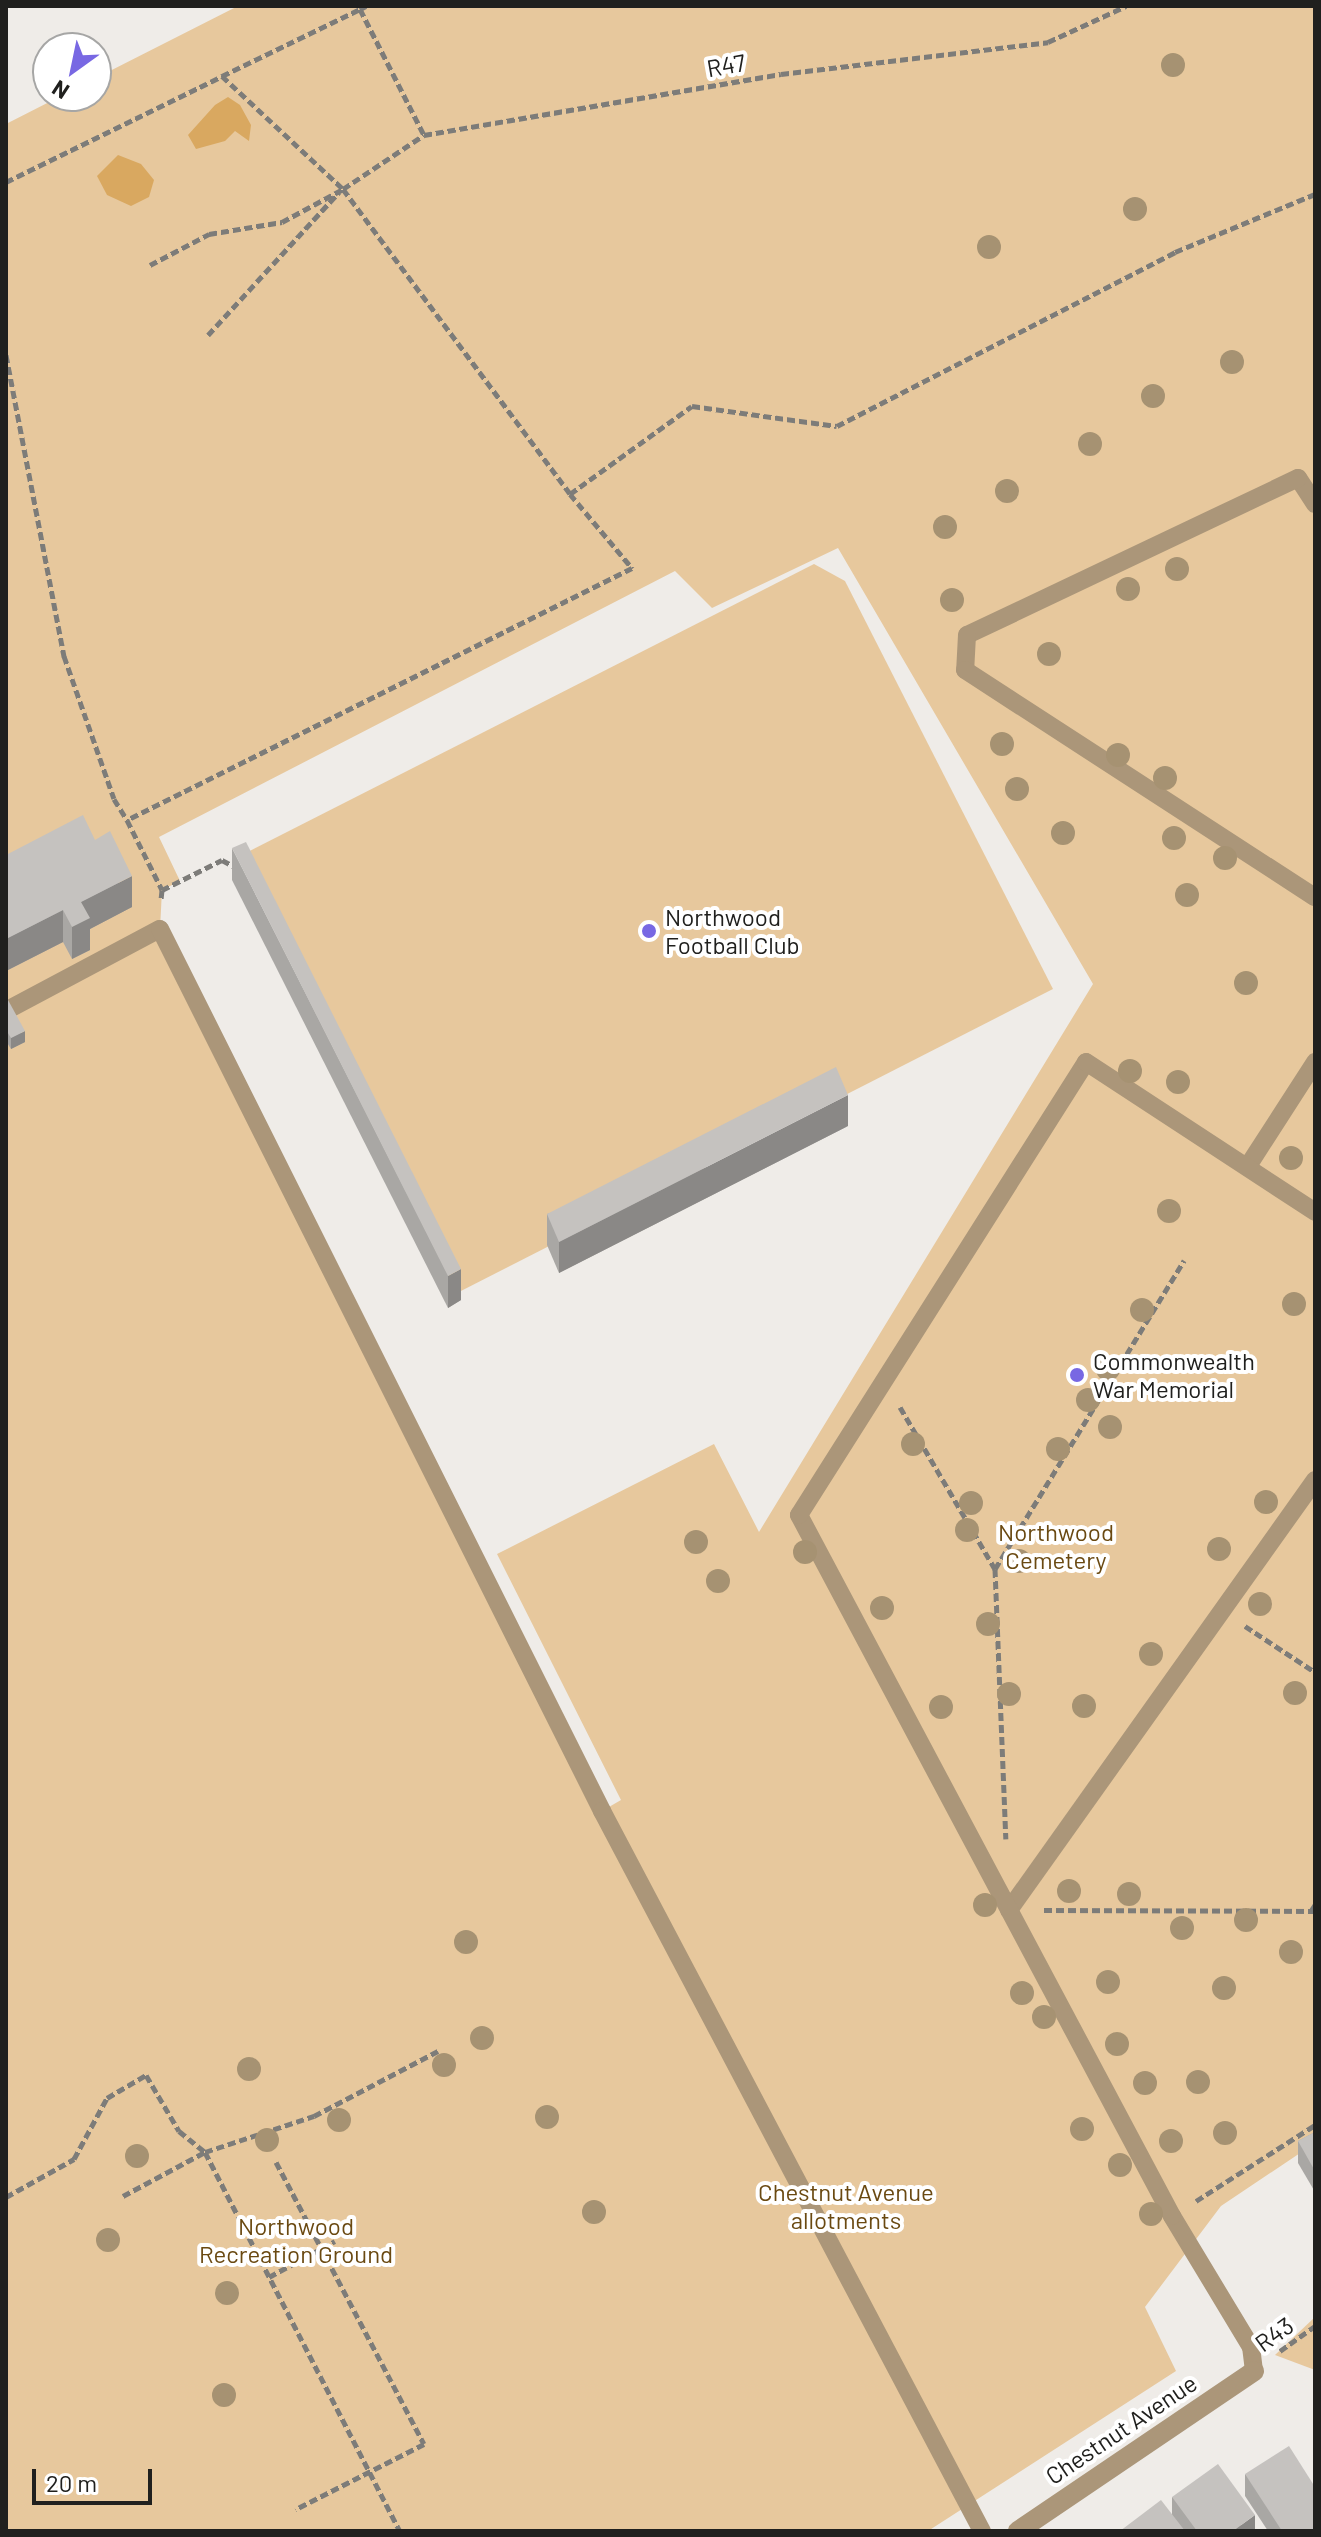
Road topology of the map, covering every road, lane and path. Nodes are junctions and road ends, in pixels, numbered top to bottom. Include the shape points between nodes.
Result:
1 (1126, 6) edge
2 (363, 8) edge
3 (222, 76) junction
4 (424, 135) junction
5 (6, 182) edge
6 (343, 189) junction
7 (1315, 194) edge
8 (150, 265) dead end
9 (208, 335) dead end
10 (6, 355) edge
11 (570, 494) junction
12 (1315, 504) edge
13 (127, 820) junction
14 (245, 873) edge
15 (162, 890) junction
16 (1315, 897) edge
17 (160, 929) junction
18 (13, 1007) edge
19 (1315, 1062) edge
20 (1248, 1166) junction
21 (1315, 1212) edge
22 (1184, 1260) dead end
23 (884, 1379) junction
24 (1315, 1480) edge
25 (995, 1569) junction
26 (1224, 1612) junction
27 (1315, 1672) edge
28 (1007, 1848) dead end
29 (1315, 1905) edge
30 (1009, 1910) junction
31 (1313, 1911) edge
32 (438, 2051) dead end
33 (1315, 2125) edge
34 (205, 2152) junction
35 (276, 2162) dead end
36 (123, 2196) dead end
37 (6, 2197) edge
38 (1172, 2216) junction
39 (335, 2241) dead end
40 (321, 2250) junction
41 (269, 2277) junction
42 (1315, 2326) edge
43 (1254, 2371) junction
44 (369, 2471) junction
45 (296, 2509) dead end
46 (400, 2531) edge
47 (982, 2531) edge
48 (1018, 2531) edge

1 - 4 path, R47 via 1048,42 781,74
2 - 3 path
2 - 4 path
3 - 5 path
3 - 6 path
4 - 6 path, R47
6 - 8 path via 282,222 209,234
6 - 9 path
6 - 11 path
7 - 11 path via 1175,252 837,426 692,406
10 - 13 path via 64,656 114,799
11 - 13 path via 632,568
12 - 16 lane via 1298,478 967,635 965,670
13 - 15 path
14 - 15 path via 222,860
15 - 17 path
17 - 18 lane
17 - 47 lane via 602,1811
19 - 20 lane
20 - 21 lane
20 - 23 lane via 1086,1062
22 - 25 path
23 - 25 path
23 - 30 lane via 799,1515
24 - 26 lane
25 - 28 path
26 - 27 path
26 - 30 lane
29 - 31 path
30 - 31 path
30 - 38 lane
32 - 34 path via 314,2116
33 - 38 path
34 - 36 path
34 - 37 path via 179,2131 146,2075 107,2098 74,2159
34 - 41 path
35 - 40 path
38 - 43 lane via 1251,2347
39 - 40 path
40 - 41 path
40 - 44 path via 424,2444
41 - 44 path
42 - 43 path, R43
43 - 48 street, Chestnut Avenue
44 - 45 path
44 - 46 path

